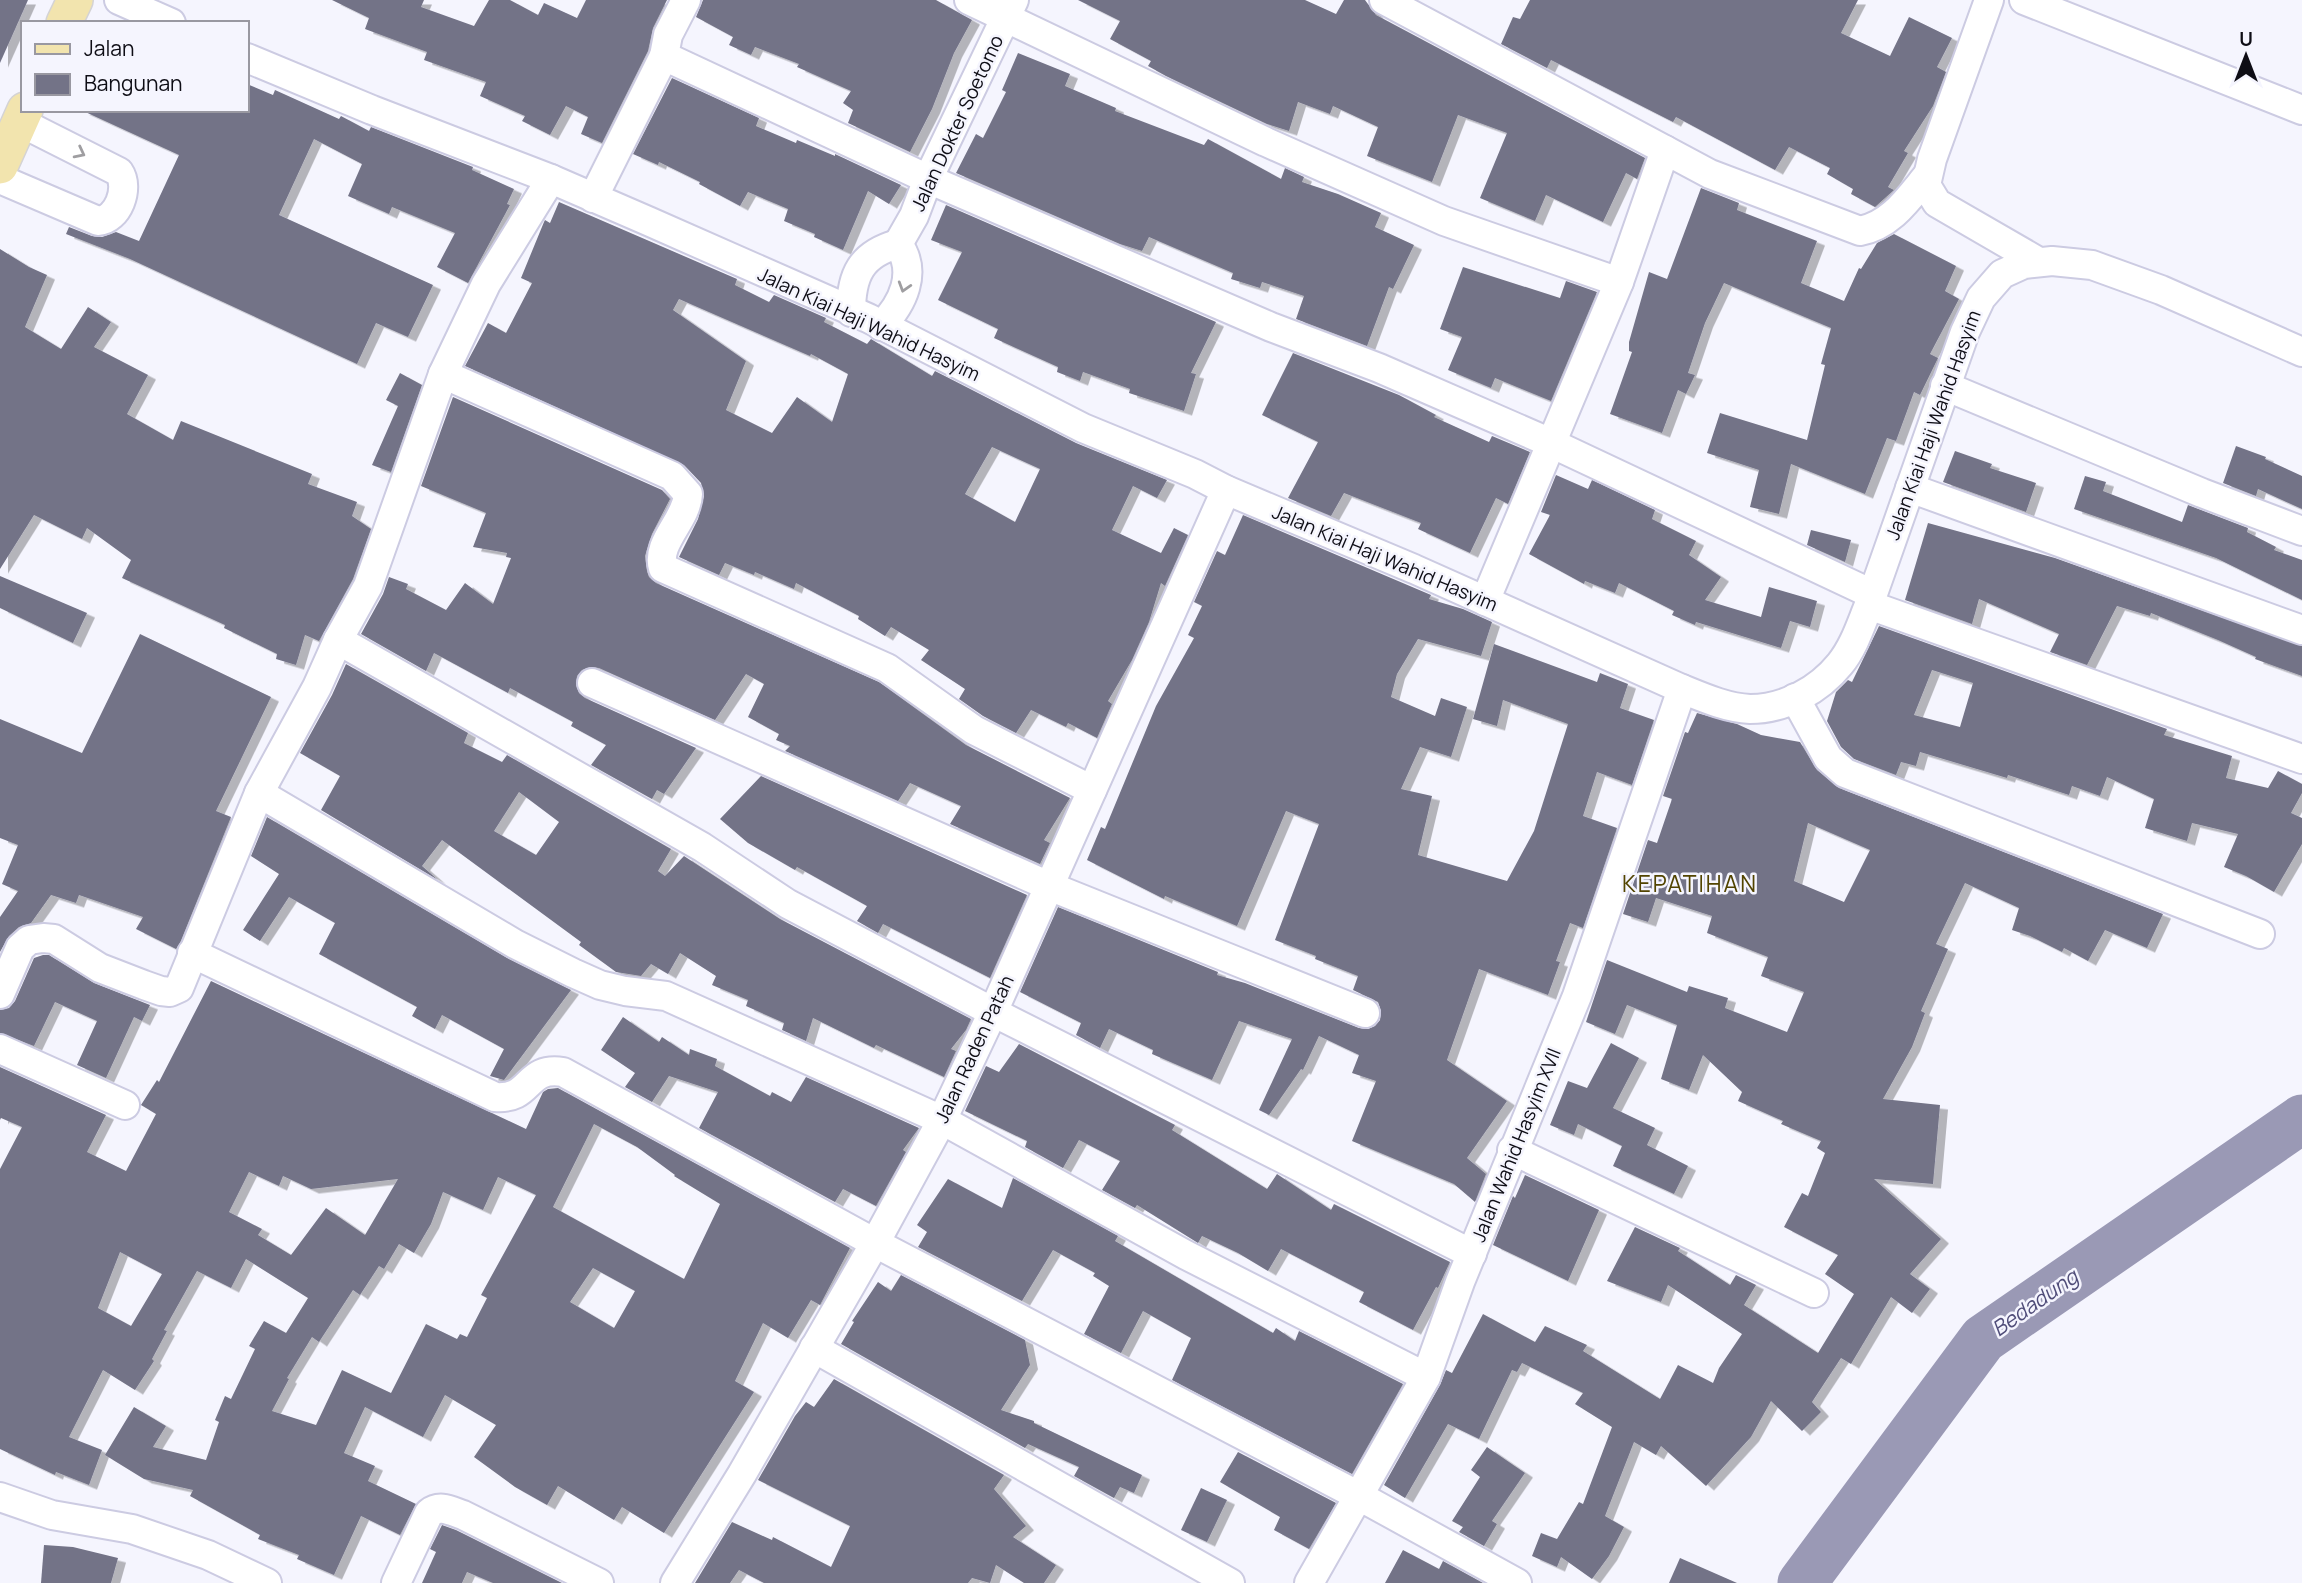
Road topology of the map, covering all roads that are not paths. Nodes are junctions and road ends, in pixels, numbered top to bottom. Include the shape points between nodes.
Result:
1 (75, 0) edge
2 (119, 0) edge
3 (686, 0) edge
4 (969, 0) edge
5 (1384, 0) edge
6 (1989, 0) edge
7 (2024, 0) edge
8 (1010, 9) edge
9 (65, 21) edge
10 (166, 21) edge
11 (248, 58) edge
12 (676, 61) junction
13 (2302, 110) edge
14 (22, 116) edge
15 (1665, 150) junction
16 (0, 166) edge
17 (1927, 176) junction
18 (0, 179) edge
19 (551, 179) junction
20 (928, 179) junction
21 (593, 198) junction
22 (898, 244) junction
23 (2039, 262) junction
24 (1619, 282) junction
25 (851, 312) junction
26 (881, 326) junction
27 (2302, 352) edge
28 (443, 374) junction
29 (1945, 386) junction
30 (1551, 443) junction
31 (1910, 488) junction
32 (1226, 490) junction
33 (2302, 531) edge
34 (1870, 599) junction
35 (1485, 601) junction
36 (2302, 629) edge
37 (338, 640) junction
38 (592, 683) dead end
39 (1682, 690) junction
40 (1795, 698) junction
41 (2302, 759) edge
42 (1092, 790) junction
43 (259, 793) junction
44 (1049, 886) junction
45 (2260, 934) dead end
46 (192, 953) junction
47 (0, 994) edge
48 (993, 1012) junction
49 (1365, 1013) dead end
50 (0, 1049) edge
51 (125, 1105) dead end
52 (942, 1120) junction
53 (1513, 1150) junction
54 (875, 1243) junction
55 (1472, 1254) junction
56 (1814, 1293) dead end
57 (814, 1348) junction
58 (1426, 1377) junction
59 (1359, 1496) junction
60 (0, 1497) edge
61 (267, 1583) edge
62 (396, 1583) edge
63 (599, 1583) edge
64 (675, 1583) edge
65 (1230, 1583) edge
66 (1309, 1583) edge
67 (1517, 1583) edge

1 - 9 main road
2 - 10 street
3 - 12 street via 668,35
4 - 8 street
5 - 15 street
6 - 17 street
7 - 13 street
8 - 20 street, Jalan Dokter Soetomo
8 - 24 street via 1254,136 1444,220
11 - 19 street, Jalan Kiai Haji Wahid Hasyim
12 - 20 street
12 - 21 street
14 - 16 main road
14 -> 18 street via 119,172 125,188 113,216 98,221
15 - 17 street via 1710,174 1860,231 1882,224
15 - 24 street
17 - 23 street via 1928,192 1937,203
19 - 21 street, Jalan Kiai Haji Wahid Hasyim
19 - 28 street via 486,284
20 - 22 street, Jalan Dokter Soetomo
20 - 30 street
21 - 25 street, Jalan Kiai Haji Wahid Hasyim
22 - 25 street via 872,255 858,271
22 -> 26 street via 909,270 907,282 892,315
23 - 27 street, Jalan Kiai Haji Wahid Hasyim via 2092,265
23 - 29 street, Jalan Kiai Haji Wahid Hasyim via 2002,274 1981,298
24 - 30 street
25 - 26 street, Jalan Kiai Haji Wahid Hasyim
26 - 32 street, Jalan Kiai Haji Wahid Hasyim via 1083,428
28 - 37 street via 368,586
28 - 42 street via 672,476 688,494 687,505 661,554 663,568 887,668 974,730
29 - 31 street, Jalan Kiai Haji Wahid Hasyim
29 - 33 street
30 - 34 street
30 - 35 street
31 - 34 street, Jalan Kiai Haji Wahid Hasyim
31 - 36 street
32 - 35 street, Jalan Kiai Haji Wahid Hasyim
32 - 42 street, Jalan Raden Patah
34 - 40 street, Jalan Kiai Haji Wahid Hasyim via 1841,663 1810,691
34 - 41 street
35 - 39 street, Jalan Kiai Haji Wahid Hasyim
37 - 43 street
37 - 48 street via 702,847 788,904
38 - 44 street
39 - 40 street, Jalan Kiai Haji Wahid Hasyim via 1749,709 1770,708
39 - 53 street, Jalan Wahid Hasyim XVII via 1577,996
40 - 45 street via 1828,758 1845,773
42 - 44 street, Jalan Raden Patah
43 - 46 street
43 - 52 street via 573,973 600,985 666,996
44 - 48 street, Jalan Raden Patah
44 - 49 street
46 - 47 street via 179,988 170,992 100,968 54,939 29,940 20,948
46 - 54 street via 495,1097 520,1093 539,1074 563,1072
48 - 52 street, Jalan Raden Patah
48 - 55 street
50 - 51 street
52 - 54 street, Jalan Raden Patah
52 - 58 street via 1186,1255
53 - 55 street, Jalan Wahid Hasyim XVII
53 - 56 street
54 - 57 street, Jalan Raden Patah
54 - 59 street
55 - 58 street, Jalan Wahid Hasyim XVII
57 - 64 street, Jalan Raden Patah
57 - 65 street
58 - 59 street, Jalan Wahid Hasyim XVII
59 - 66 street, Jalan Wahid Hasyim XVII
59 - 67 street
60 - 61 street via 52,1515 132,1529 208,1555
62 - 63 street via 429,1513 444,1508

